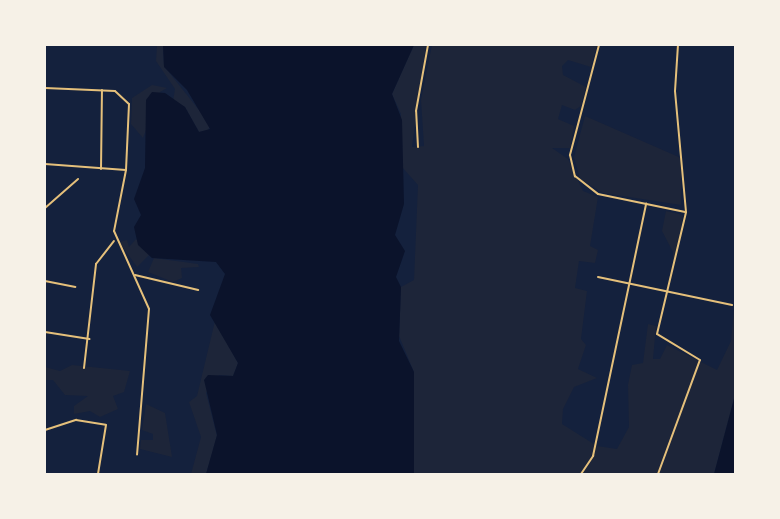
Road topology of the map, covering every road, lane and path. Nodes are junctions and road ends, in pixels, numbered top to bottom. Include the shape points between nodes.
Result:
1 (428, 45) edge
2 (599, 45) edge
3 (678, 45) edge
4 (45, 88) edge
5 (102, 90) junction
6 (418, 147) dead end
7 (45, 164) edge
8 (101, 169) junction
9 (126, 170) junction
10 (78, 179) dead end
11 (646, 204) junction
12 (45, 208) edge
13 (686, 213) junction
14 (115, 239) junction
15 (135, 275) junction
16 (598, 277) dead end
17 (45, 281) edge
18 (629, 283) junction
19 (75, 287) dead end
20 (198, 290) dead end
21 (669, 291) junction
22 (732, 305) dead end
23 (45, 332) edge
24 (89, 339) junction
25 (84, 368) dead end
26 (45, 430) edge
27 (137, 455) dead end
28 (98, 474) edge
29 (581, 474) edge
30 (658, 474) edge

1 - 6 street via 416,111
2 - 11 street via 572,147 572,169 591,192
3 - 13 street via 675,91
4 - 5 street
5 - 8 street
5 - 9 street via 119,92 128,100
7 - 8 street
8 - 9 street
9 - 14 street
10 - 12 street
11 - 13 street
11 - 18 street
13 - 21 street
14 - 15 street
14 - 24 street via 108,256 96,264
15 - 20 street
15 - 27 street via 149,309
16 - 18 street
17 - 19 street
18 - 21 street
18 - 29 street via 593,456
21 - 22 street
21 - 30 street via 657,338 700,360
23 - 24 street
24 - 25 street
26 - 28 street via 76,420 106,425

